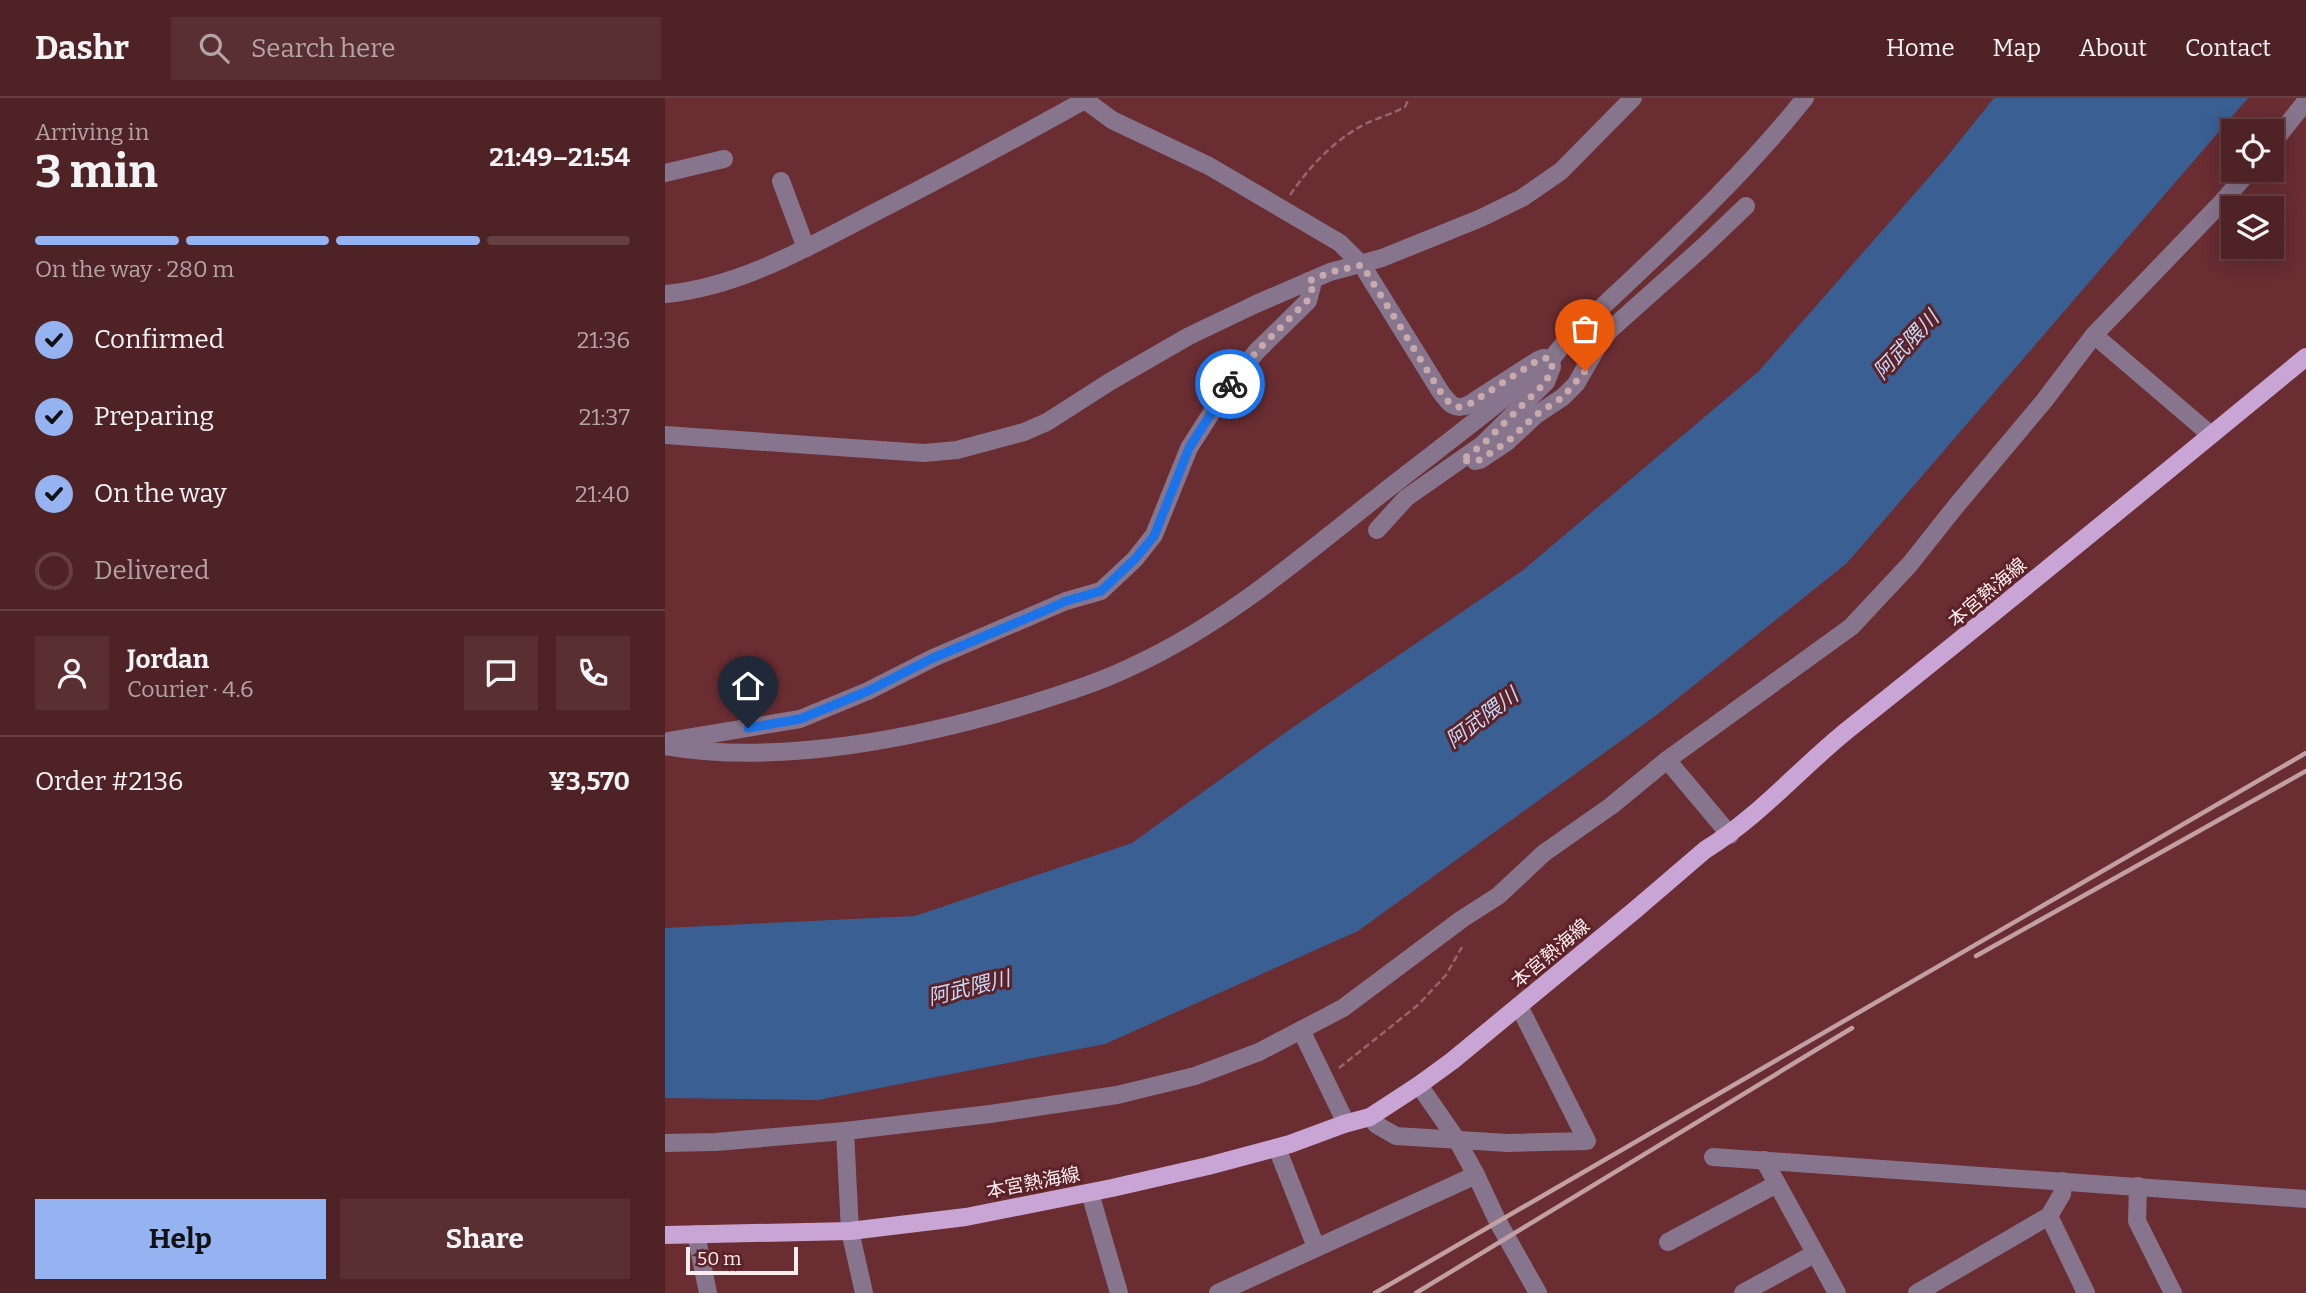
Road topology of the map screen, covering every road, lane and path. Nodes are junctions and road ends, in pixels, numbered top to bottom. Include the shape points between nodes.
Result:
1 (1409, 98) edge
2 (1633, 98) edge
3 (1805, 98) edge
4 (1083, 99) edge
5 (2306, 101) edge
6 (2284, 129) edge
7 (724, 159) dead end
8 (665, 173) edge
9 (781, 181) dead end
10 (2240, 182) edge
11 (1746, 206) dead end
12 (1280, 209) junction
13 (806, 247) junction
14 (1362, 265) junction
15 (1309, 281) junction
16 (665, 294) edge
17 (2094, 335) junction
18 (2306, 357) edge
19 (1551, 359) junction
20 (665, 435) edge
21 (2211, 435) junction
22 (1461, 461) junction
23 (1377, 530) dead end
24 (665, 744) edge
25 (1667, 760) junction
26 (1730, 835) junction
27 (1462, 947) dead end
28 (1519, 1006) junction
29 (1301, 1030) junction
30 (1324, 1077) junction
31 (1419, 1085) junction
32 (1370, 1117) junction
33 (1346, 1124) junction
34 (845, 1131) junction
35 (1457, 1140) junction
36 (665, 1143) edge
37 (1277, 1148) junction
38 (1713, 1157) dead end
39 (1764, 1160) junction
40 (1475, 1175) junction
41 (2063, 1181) junction
42 (1777, 1184) junction
43 (2138, 1186) junction
44 (1090, 1193) junction
45 (2306, 1199) edge
46 (2049, 1216) junction
47 (850, 1231) junction
48 (696, 1234) junction
49 (665, 1235) edge
50 (1668, 1242) dead end
51 (1316, 1247) junction
52 (1814, 1254) junction
53 (708, 1293) edge
54 (865, 1293) edge
55 (1119, 1293) edge
56 (1217, 1293) edge
57 (1538, 1293) edge
58 (1743, 1293) edge
59 (1837, 1293) edge
60 (1917, 1293) edge
61 (2086, 1293) edge
62 (2173, 1293) edge

1 - 12 path via 1405,107 1338,140 1308,170
2 - 14 street via 1561,171 1522,198
3 - 19 street via 1692,223
4 - 12 street via 1112,120 1209,166
4 - 13 street
5 - 6 street
7 - 8 street
9 - 13 street
10 - 17 street
11 - 22 street via 1611,329 1563,397 1480,460
12 - 14 street via 1340,243
13 - 16 street via 724,284
14 - 15 street
14 - 19 street via 1452,406 1468,405 1538,360
15 - 20 street via 1189,336 1048,422 996,441 924,453
15 - 24 street via 1313,286 1308,300 1230,384 1189,448 1154,536 1101,591 1053,606 800,719
17 - 21 street
17 - 25 street via 1910,564 1851,627
18 - 21 main road, 本宮熱海線
19 - 22 street via 1546,382
19 - 24 street via 1260,591 1133,666 1077,689 966,723 883,739 792,751 686,750
21 - 26 main road, 本宮熱海線 via 1848,730
22 - 23 street via 1405,498
25 - 26 street
25 - 29 street via 1544,853 1498,896 1343,1008
26 - 28 main road, 本宮熱海線 via 1705,850
27 - 30 path via 1446,975 1418,1005
28 - 31 main road, 本宮熱海線
28 - 35 street via 1587,1141
29 - 30 street
29 - 34 street via 1195,1076 1117,1095
30 - 33 street
31 - 32 main road, 本宮熱海線
31 - 35 street
32 - 33 main road, 本宮熱海線
32 - 35 street via 1396,1136
33 - 37 main road, 本宮熱海線
34 - 36 street
34 - 47 street
35 - 40 street
37 - 44 main road, 本宮熱海線
37 - 51 street
38 - 39 street
39 - 41 street
39 - 42 street
40 - 51 street
40 - 57 street
41 - 43 street
41 - 46 street
42 - 50 street
42 - 52 street
43 - 45 street
43 - 62 street via 2137,1221
44 - 47 main road, 本宮熱海線 via 966,1217
44 - 55 street
46 - 60 street
46 - 61 street
47 - 48 main road, 本宮熱海線
47 - 54 street
48 - 49 main road, 本宮熱海線
48 - 53 street
51 - 56 street
52 - 58 street
52 - 59 street

